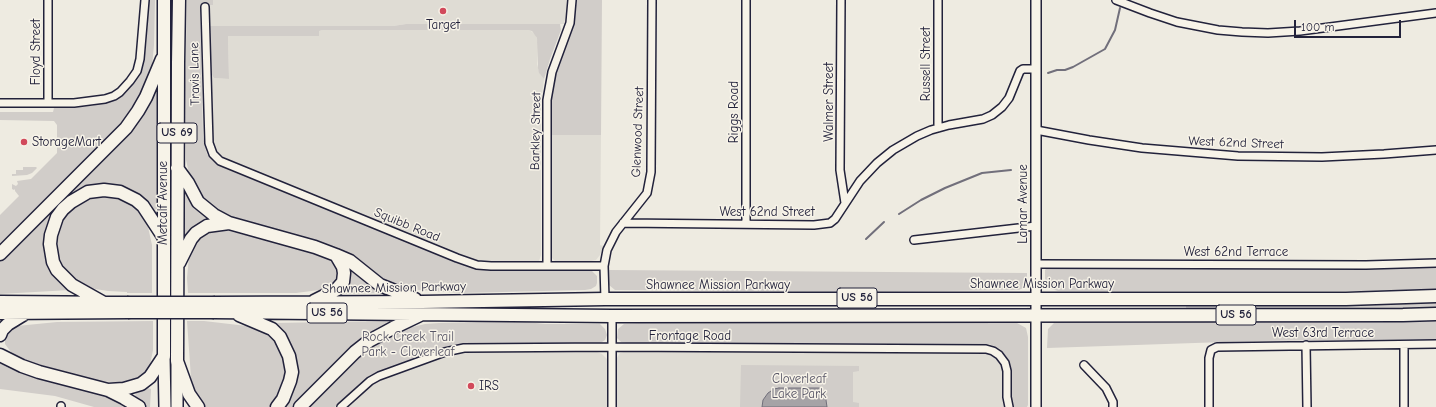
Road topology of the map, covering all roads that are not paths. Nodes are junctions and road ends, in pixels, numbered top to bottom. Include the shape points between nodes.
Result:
1 (48, 0) edge
2 (145, 0) edge
3 (164, 0) edge
4 (179, 0) edge
5 (572, 0) edge
6 (652, 0) edge
7 (746, 0) edge
8 (841, 0) edge
9 (938, 0) edge
10 (1036, 0) edge
11 (1116, 0) edge
12 (206, 7) dead end
13 (1436, 13) edge
14 (164, 55) junction
15 (1036, 69) junction
16 (0, 103) edge
17 (48, 103) junction
18 (938, 128) junction
19 (1036, 130) junction
20 (1436, 150) edge
21 (177, 168) junction
22 (264, 179) joint
23 (845, 204) junction
24 (229, 223) junction
25 (623, 223) junction
26 (746, 224) junction
27 (1036, 226) junction
28 (164, 238) junction
29 (914, 240) dead end
30 (0, 254) edge
31 (336, 255) junction
32 (1436, 263) edge
33 (1037, 264) junction
34 (177, 266) junction
35 (546, 266) junction
36 (604, 266) junction
37 (1436, 296) edge
38 (1037, 298) junction
39 (604, 299) junction
40 (631, 299) junction
41 (0, 302) edge
42 (311, 302) junction
43 (104, 303) junction
44 (127, 307) junction
45 (215, 307) junction
46 (423, 308) junction
47 (232, 312) junction
48 (0, 313) edge
49 (27, 313) junction
50 (1436, 314) edge
51 (584, 315) junction
52 (1037, 315) junction
53 (612, 316) junction
54 (0, 335) edge
55 (0, 344) edge
56 (1436, 344) edge
57 (1306, 345) junction
58 (1404, 345) junction
59 (612, 347) junction
60 (164, 356) junction
61 (5, 358) edge
62 (177, 361) junction
63 (1084, 365) dead end
64 (108, 390) junction
65 (138, 407) edge
66 (165, 407) edge
67 (177, 407) edge
68 (198, 407) edge
69 (277, 407) edge
70 (300, 407) edge
71 (341, 407) edge
72 (612, 407) edge
73 (1009, 407) edge
74 (1036, 407) edge
75 (1113, 407) edge
76 (1209, 407) edge
77 (1306, 407) edge
78 (1404, 407) edge

1 - 17 street, Floyd Street
2 - 17 street via 142,53 137,71 120,92 105,99
3 - 14 highway, Metcalf Avenue
4 - 21 highway, Metcalf Avenue / US 69
5 - 35 street, Barkley Street via 570,22 552,72 547,100
6 - 25 street, Glenwood Street via 651,172 646,193
7 - 26 street, Riggs Road
8 - 23 street, Walmer Street via 840,170
9 - 18 street, Russell Street
10 - 15 street, Lamar Avenue
11 - 13 street via 1177,22 1242,32 1300,31
12 - 22 street, Travis Lane via 210,148 222,163
14 - 28 highway, Metcalf Avenue
14 - 30 highway via 146,97 126,128
15 - 18 street, West 62nd Street via 1020,71 1009,98 992,114 983,119
15 - 19 street, Lamar Avenue
16 - 17 street
18 - 23 street, West 62nd Street via 911,140 884,157 860,181
19 - 20 street, West 62nd Street via 1142,148 1238,156 1322,157
19 - 27 street, Lamar Avenue
21 - 24 highway via 198,202
21 - 34 highway, Metcalf Avenue / US 69
22 - 35 street, Squibb Road via 470,263 484,266
23 - 26 street, West 62nd Street via 834,221 828,223
24 - 31 highway
24 - 34 highway via 207,226 196,233
25 - 26 street, West 62nd Street
25 - 36 street, Glenwood Street via 613,237
27 - 29 street
27 - 33 street, Lamar Avenue
28 - 43 highway via 142,206 120,192 88,192 63,209 57,217 51,235 53,262 72,285
28 - 60 highway, Metcalf Avenue
31 - 42 highway via 343,267 343,282 336,290
31 - 46 highway via 350,261 380,285
32 - 33 street, West 62nd Terrace
33 - 38 street, Lamar Avenue
34 - 62 highway, Metcalf Avenue / US 69
35 - 36 street
36 - 39 street, Glenwood Street
37 - 38 highway, Shawnee Mission Parkway / US 56 via 1346,299
38 - 40 highway, Shawnee Mission Parkway / US 56
38 - 52 street, Lamar Avenue
39 - 40 highway, Shawnee Mission Parkway / US 56
39 - 46 highway, Shawnee Mission Parkway / US 56
39 - 51 highway
40 - 53 highway via 616,309
41 - 43 highway, Shawnee Mission Parkway / US 56
42 - 45 highway, Shawnee Mission Parkway / US 56
42 - 46 highway, Shawnee Mission Parkway / US 56
43 - 44 highway, Shawnee Mission Parkway / US 56
44 - 45 highway, Shawnee Mission Parkway / US 56, bridge
44 - 49 highway, Shawnee Mission Parkway / US 56
45 - 47 highway, Shawnee Mission Parkway / US 56
46 - 47 highway, Shawnee Mission Parkway / US 56
46 - 51 highway, Shawnee Mission Parkway / US 56
46 - 70 highway via 355,352
47 - 69 highway via 272,329 286,347 292,372 288,390
48 - 49 highway, Shawnee Mission Parkway / US 56
49 - 54 highway via 8,324
50 - 52 highway, Shawnee Mission Parkway / US 56
51 - 53 highway, Shawnee Mission Parkway / US 56
52 - 53 highway, Shawnee Mission Parkway / US 56
52 - 74 street, Lamar Avenue
53 - 59 street
55 - 61 highway
56 - 58 street, West 63rd Terrace
57 - 58 street, West 63rd Terrace
57 - 76 street, West 63rd Terrace via 1241,345 1211,350
57 - 77 street
58 - 78 street
59 - 71 street, Frontage Road via 464,348 445,352 379,376
59 - 72 street
59 - 73 street, Frontage Road via 986,349 999,355 1005,363
60 - 64 highway via 150,377 141,384
60 - 66 main road, Metcalf Avenue
61 - 64 highway via 39,372
62 - 67 main road, Metcalf Avenue
62 - 68 highway, US 69 via 189,394
63 - 75 street via 1106,388 1114,402
64 - 65 highway

